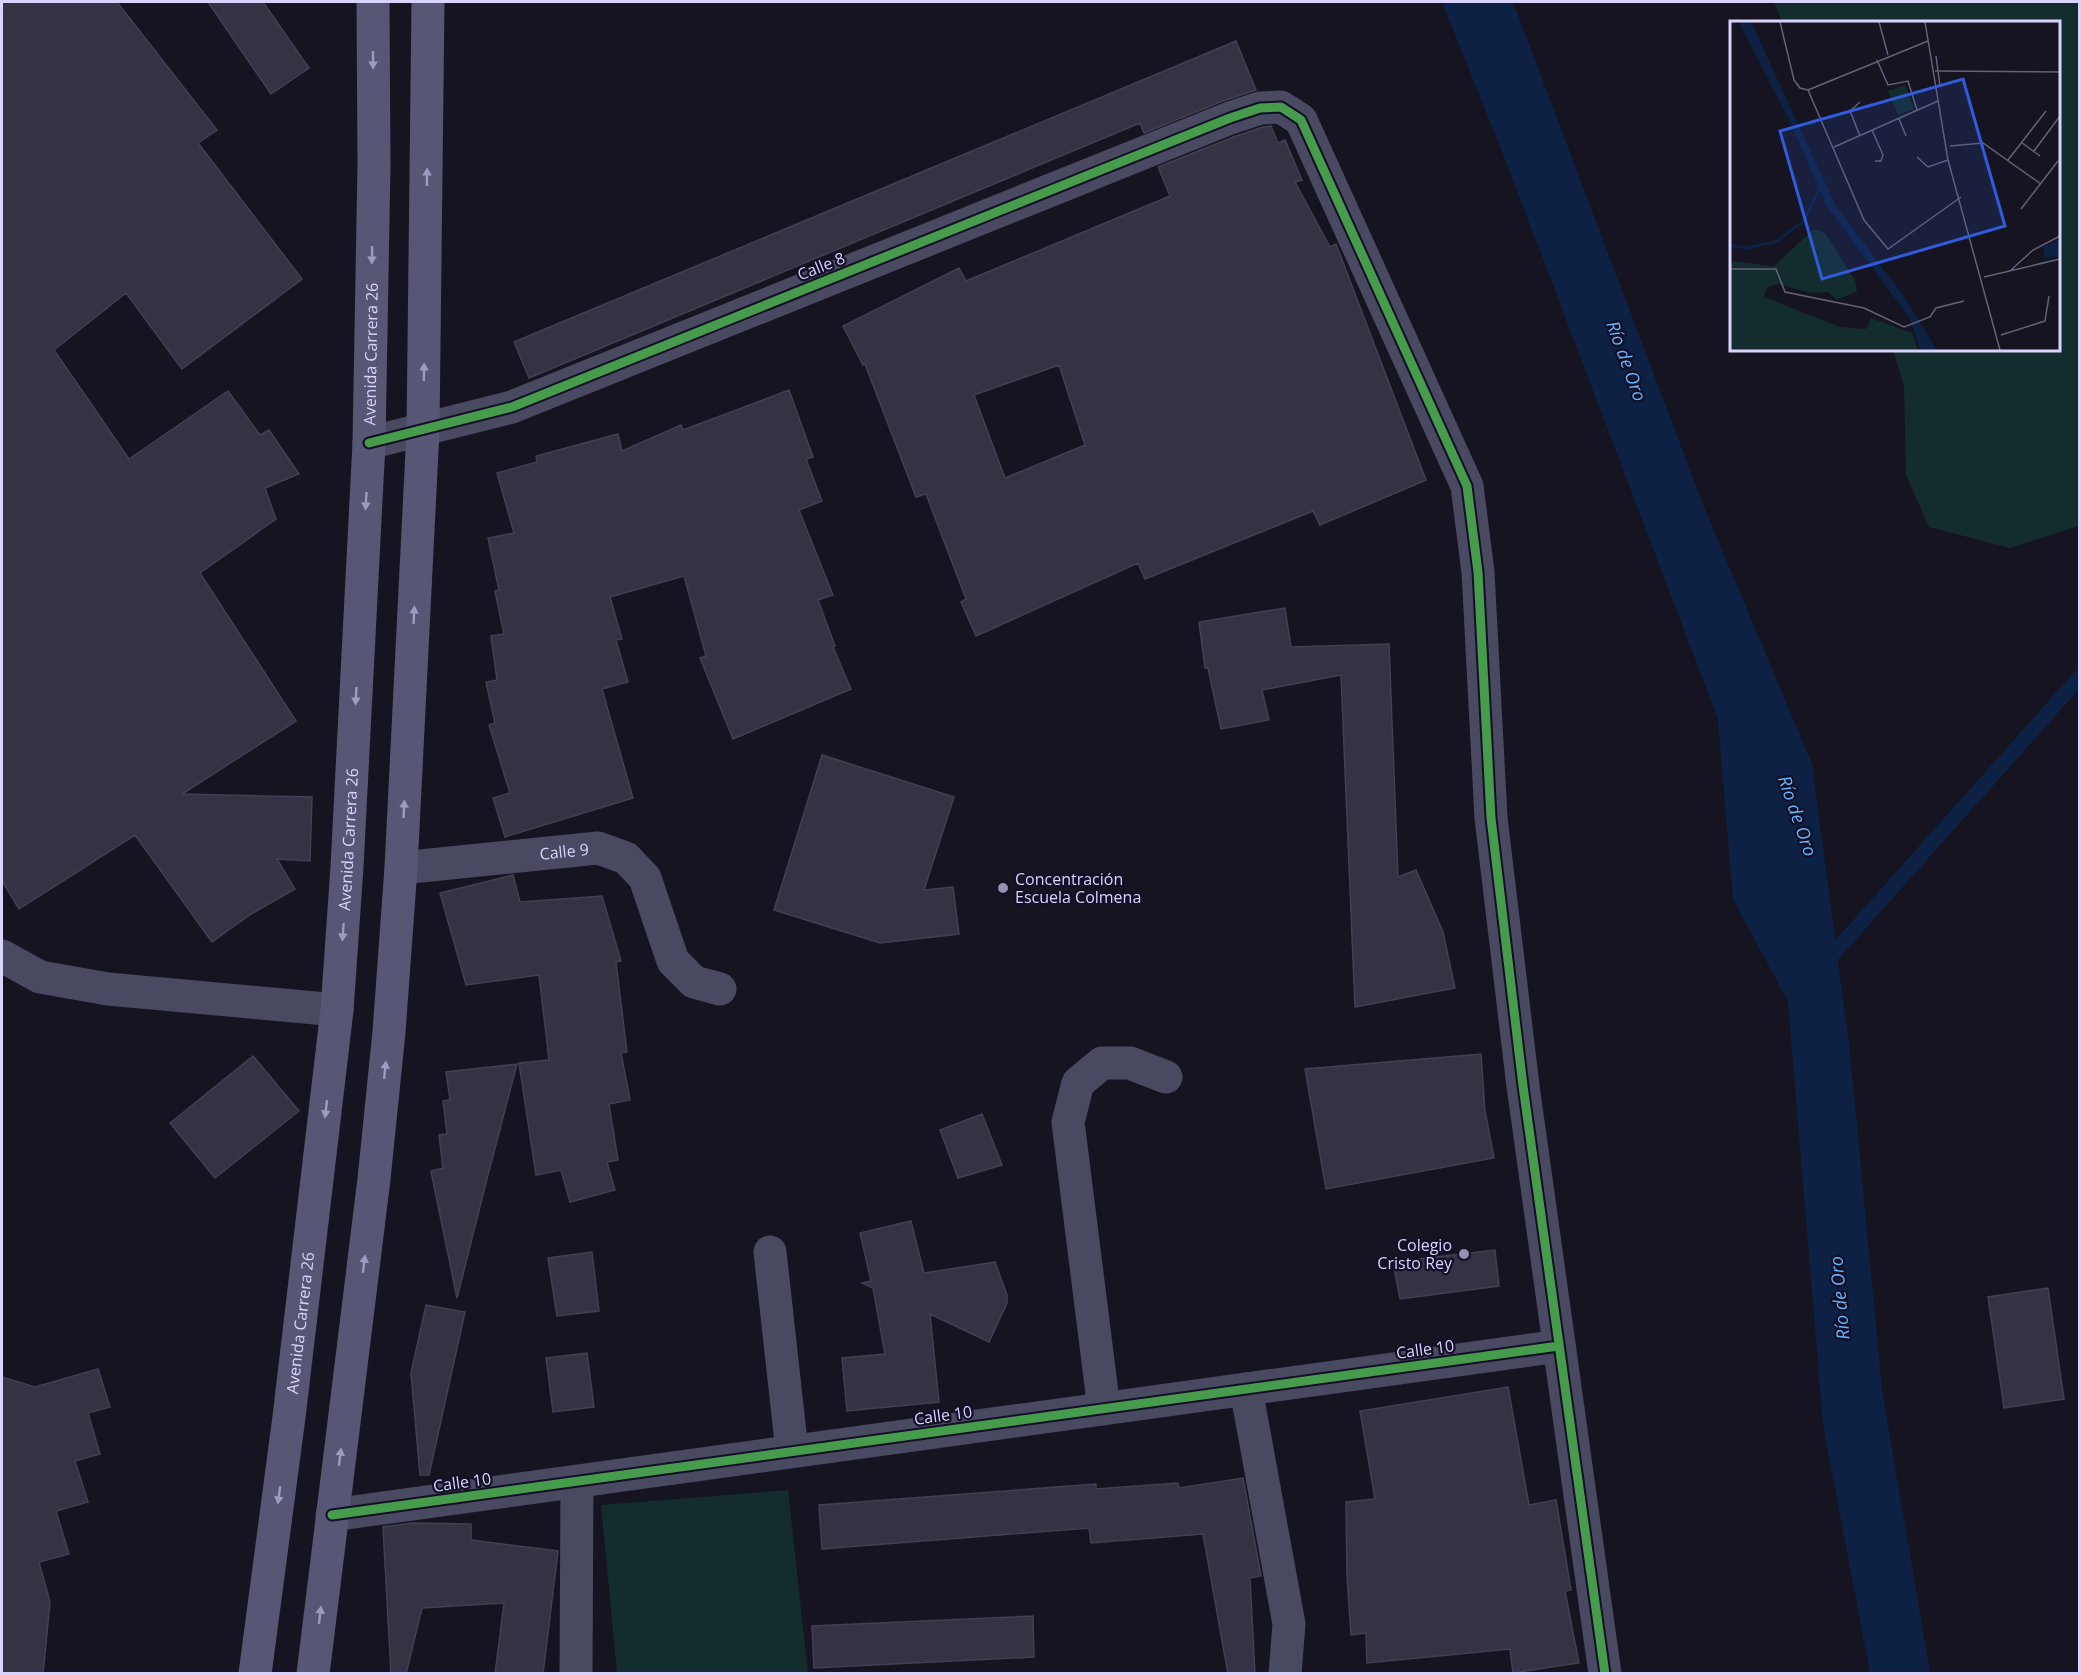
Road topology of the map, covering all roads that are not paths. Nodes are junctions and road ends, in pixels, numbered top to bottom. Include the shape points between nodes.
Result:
1 (373, 2) edge
2 (428, 2) edge
3 (423, 431) junction
4 (369, 443) junction
5 (401, 868) junction
6 (2, 957) edge
7 (720, 989) dead end
8 (337, 1010) junction
9 (1166, 1077) dead end
10 (770, 1252) dead end
11 (1558, 1346) junction
12 (1246, 1389) junction
13 (1104, 1409) junction
14 (792, 1451) junction
15 (577, 1482) junction
16 (332, 1515) junction
17 (255, 1674) edge
18 (313, 1674) edge
19 (576, 1674) edge
20 (1285, 1674) edge
21 (1605, 1674) edge

1 -> 4 main road, Avenida Carrera 26
3 -> 2 main road
3 - 4 street, Calle 8
5 -> 3 main road
3 - 11 street, Calle 8 via 512,407 1230,118 1281,106 1301,120 1467,486 1478,572 1491,818
4 -> 8 main road, Avenida Carrera 26
5 - 7 street, Calle 9 via 598,848 626,858 645,878 673,961 694,982
16 -> 5 main road via 374,1179
6 - 8 street via 40,977 108,989
8 -> 17 main road, Avenida Carrera 26
9 - 13 street via 1130,1063 1102,1063 1078,1083 1068,1122
10 - 14 street
11 - 12 street, Calle 10
11 - 21 street
12 - 13 street, Calle 10
12 - 20 street via 1289,1624
13 - 14 street, Calle 10
14 - 15 street, Calle 10
15 - 16 street, Calle 10
15 - 19 street
18 -> 16 main road

